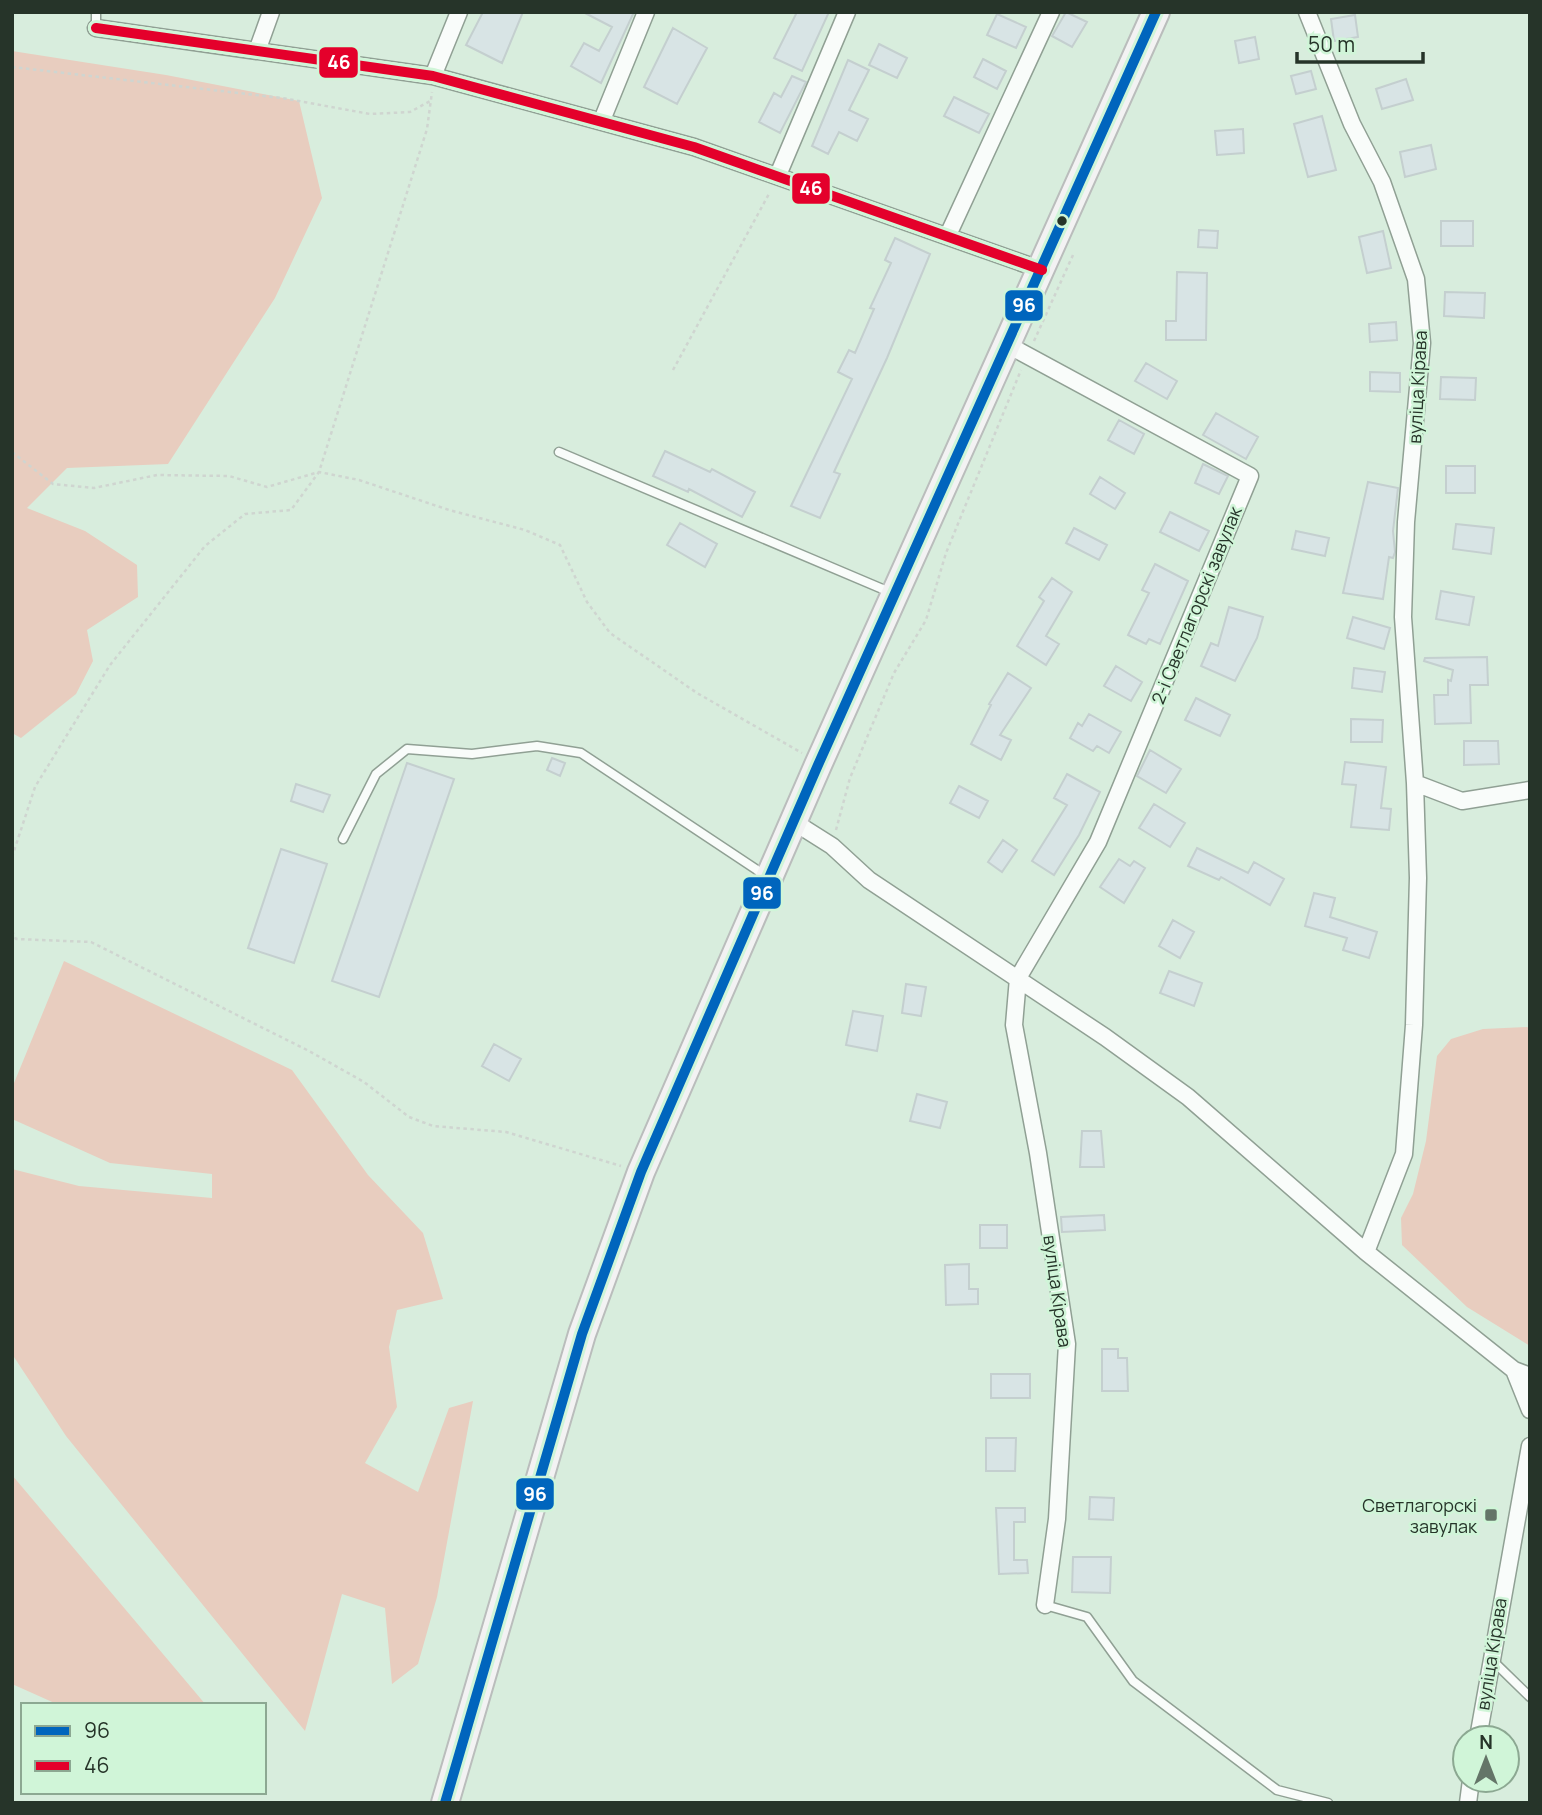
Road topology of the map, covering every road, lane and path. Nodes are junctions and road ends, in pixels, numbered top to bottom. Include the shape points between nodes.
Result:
1 (271, 12) edge
2 (459, 12) edge
3 (646, 12) edge
4 (847, 12) edge
5 (1051, 12) edge
6 (1156, 12) edge
7 (1307, 12) edge
8 (95, 17) edge
9 (257, 51) junction
10 (12, 67) edge
11 (433, 76) junction
12 (432, 100) junction
13 (603, 120) junction
14 (778, 175) junction
15 (948, 235) junction
16 (1073, 255) dead end
17 (1042, 270) junction
18 (1018, 350) junction
19 (673, 370) dead end
20 (559, 452) dead end
21 (12, 453) edge
22 (319, 472) junction
23 (895, 594) junction
24 (818, 765) junction
25 (1415, 783) junction
26 (1530, 790) edge
27 (794, 822) junction
28 (342, 839) dead end
29 (832, 846) junction
30 (12, 857) edge
31 (769, 878) junction
32 (12, 931) edge
33 (1018, 978) junction
34 (641, 1172) junction
35 (1366, 1252) junction
36 (1522, 1373) edge
37 (1530, 1410) edge
38 (1530, 1446) edge
39 (1045, 1605) joint
40 (1491, 1659) junction
41 (1530, 1698) edge
42 (1480, 1724) edge
43 (445, 1803) edge
44 (1328, 1803) edge

1 - 9 street
2 - 11 street
3 - 13 street
4 - 14 street
5 - 15 street
6 - 17 main road
7 - 25 street, вуліца Кірава via 1352,124 1382,182 1416,279 1422,343 1406,522 1403,617
8 - 9 street
9 - 11 street
10 - 12 path via 282,98 370,114 410,112
11 - 12 path
11 - 13 street
12 - 22 path via 427,129
13 - 14 street
14 - 15 street
14 - 19 path
15 - 17 street
16 - 18 path
17 - 18 main road
18 - 23 main road
18 - 29 path via 926,620 894,673 850,778
18 - 33 street, 2-і Светлагорскі завулак via 1250,476 1098,842
20 - 23 lane
21 - 22 path via 53,484 94,488 157,475 229,476 267,487
22 - 24 path via 525,530 560,545 587,603 610,633 697,693
22 - 30 path via 291,510 245,514 205,546 110,665 35,787
23 - 24 main road
24 - 27 main road
25 - 26 street via 1462,801
25 - 35 street, вуліца Кірава via 1414,1025 1404,1154
27 - 29 street
27 - 31 main road
28 - 31 lane via 376,774 407,749 472,754 537,746 581,752
29 - 33 street via 869,880
31 - 34 main road
32 - 34 path via 16,939 91,942 309,1051 365,1082 409,1117 433,1126 506,1132
33 - 35 street via 1188,1097
33 - 39 street, вуліца Кірава via 1013,1025 1067,1344 1057,1519
34 - 43 main road via 582,1334
35 - 36 street
36 - 37 street
38 - 40 street, вуліца Кірава
39 - 44 lane via 1087,1617 1133,1681 1277,1790
40 - 41 lane
40 - 42 street, вуліца Кірава

